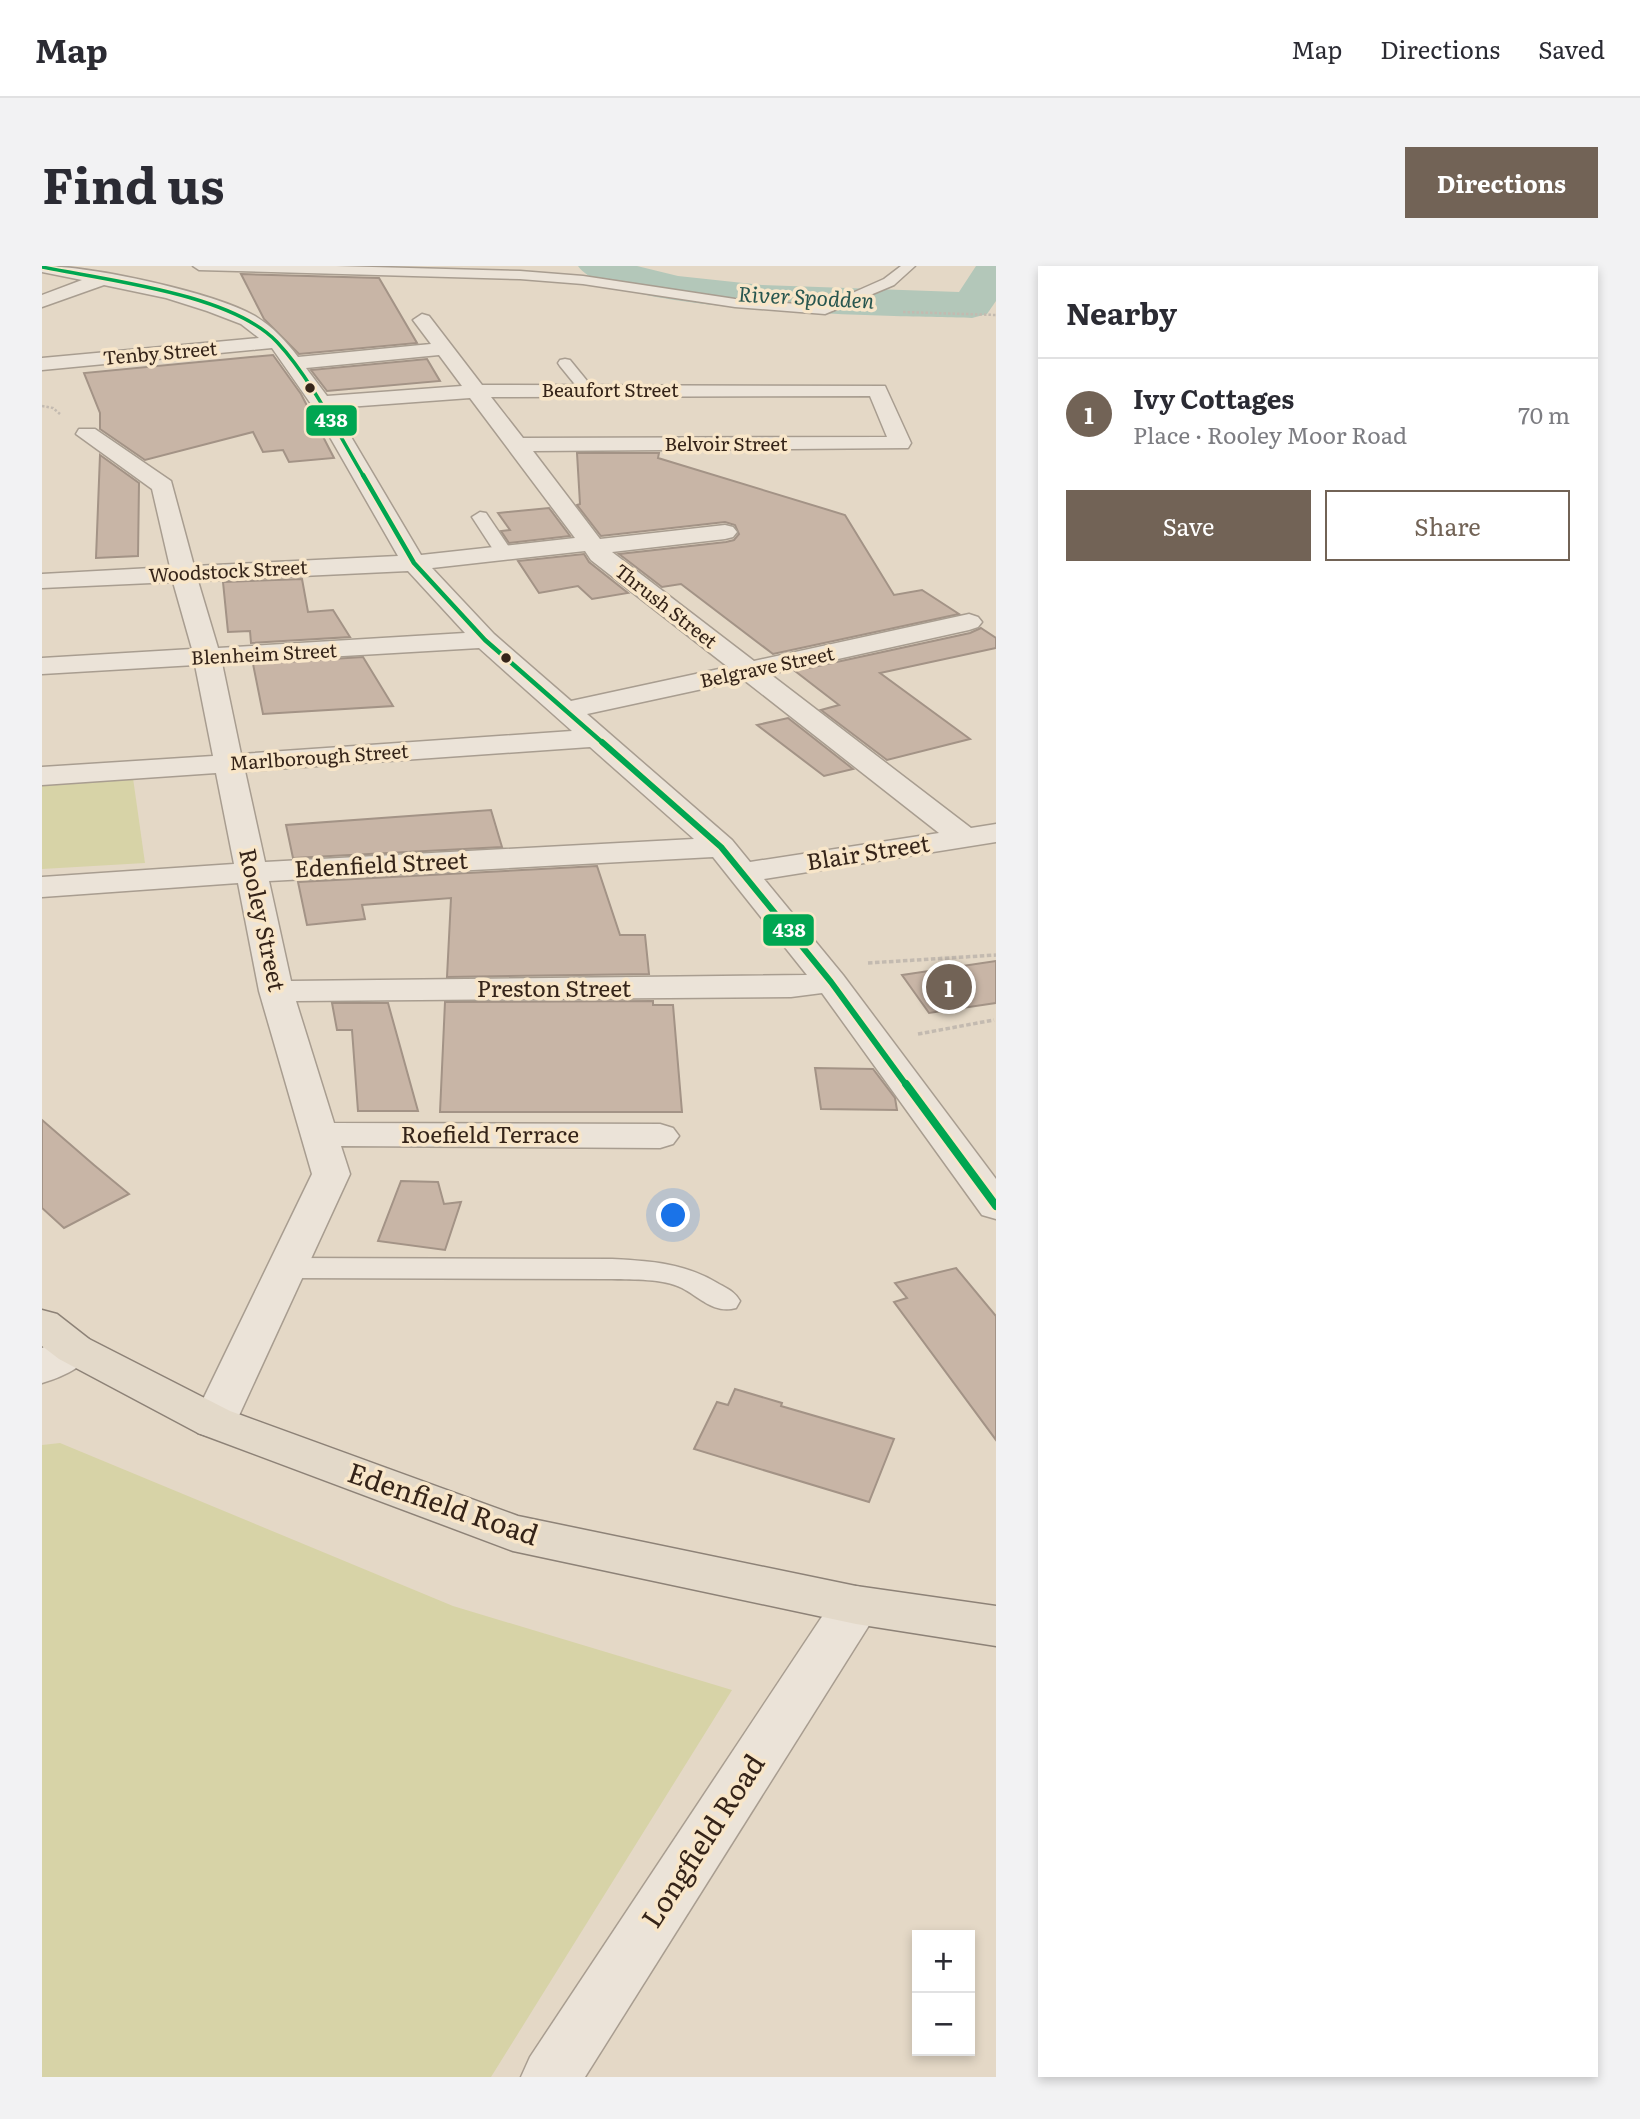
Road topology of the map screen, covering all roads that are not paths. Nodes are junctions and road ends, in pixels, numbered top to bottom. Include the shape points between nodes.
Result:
1 (200, 266) edge
2 (557, 266) edge
3 (909, 266) edge
4 (42, 267) edge
5 (520, 275) junction
6 (103, 279) junction
7 (42, 301) edge
8 (422, 320) dead end
9 (277, 342) junction
10 (444, 349) junction
11 (295, 363) junction
12 (565, 363) dead end
13 (42, 364) edge
14 (587, 390) junction
15 (475, 391) junction
16 (321, 403) junction
17 (887, 410) joint
18 (87, 434) dead end
19 (516, 445) junction
20 (480, 517) dead end
21 (725, 532) dead end
22 (592, 545) junction
23 (504, 553) junction
24 (414, 563) junction
25 (183, 572) junction
26 (42, 581) edge
27 (969, 622) dead end
28 (485, 640) junction
29 (207, 657) junction
30 (42, 666) edge
31 (750, 671) junction
32 (564, 711) junction
33 (595, 738) junction
34 (228, 763) junction
35 (42, 776) edge
36 (996, 834) edge
37 (965, 838) junction
38 (721, 847) junction
39 (253, 872) junction
40 (741, 873) junction
41 (42, 887) edge
42 (827, 977) junction
43 (276, 991) junction
44 (320, 1134) junction
45 (660, 1136) dead end
46 (996, 1206) edge
47 (287, 1268) junction
48 (725, 1301) dead end
49 (53, 1347) edge
50 (214, 1422) junction
51 (856, 1605) junction
52 (996, 1626) edge
53 (551, 2077) edge

1 - 5 lane
2 - 5 lane
3 - 5 lane via 889,282 825,310
4 - 6 street
6 - 7 street
6 - 9 street via 214,307 248,320
8 - 10 street, Thrush Street
9 - 11 street
9 - 13 street, Tenby Street
10 - 11 street
10 - 15 street, Thrush Street
11 - 16 street
12 - 14 lane
14 - 15 street, Beaufort Street
14 - 17 street, Beaufort Street via 878,390
15 - 16 street, Beaufort Street
15 - 19 street, Thrush Street
16 - 24 street
17 - 19 street, Belvoir Street via 900,443
18 - 25 street, Rooley Street via 163,486
19 - 22 street, Thrush Street
20 - 23 lane
21 - 22 street, Woodstock Street
22 - 23 street, Woodstock Street
22 - 31 street, Thrush Street
23 - 24 street, Woodstock Street
24 - 25 street, Woodstock Street
24 - 28 street
25 - 26 street, Woodstock Street
25 - 29 street, Rooley Street
27 - 31 street, Belgrave Street
28 - 29 street, Blenheim Street
28 - 32 street
29 - 30 street, Blenheim Street
29 - 34 street, Rooley Street
31 - 32 street, Belgrave Street
31 - 37 street, Thrush Street
32 - 33 street
33 - 34 street, Marlborough Street
33 - 38 street
34 - 35 street, Marlborough Street
34 - 39 street, Rooley Street
36 - 37 street, Blair Street
37 - 40 street, Blair Street
38 - 39 street, Edenfield Street
38 - 40 street
39 - 41 street, Edenfield Street
39 - 43 street, Rooley Street
40 - 42 street
42 - 43 street, Preston Street via 791,987
42 - 46 street
43 - 44 street, Rooley Street
44 - 45 street, Roefield Terrace
44 - 47 street, Rooley Street via 331,1174
47 - 48 lane via 666,1272 691,1280
47 - 50 street, Rooley Street
49 - 50 main road, Edenfield Road
50 - 51 main road, Edenfield Road via 513,1533
51 - 52 main road, Edenfield Road
51 - 53 street, Longfield Road

